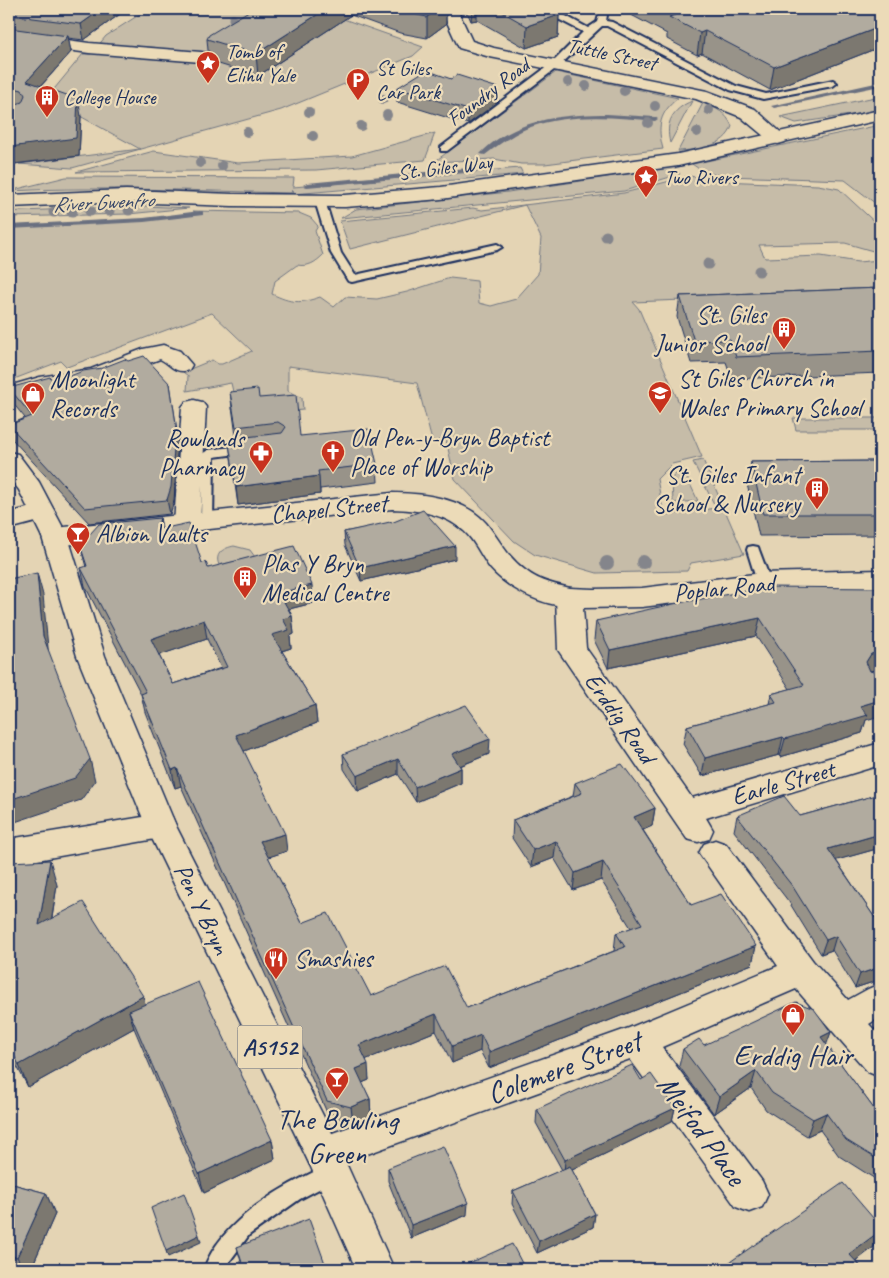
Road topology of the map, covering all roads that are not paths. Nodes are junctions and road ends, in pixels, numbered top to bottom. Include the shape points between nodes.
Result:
1 (449, 9) edge
2 (600, 9) edge
3 (561, 17) dead end
4 (601, 23) junction
5 (589, 32) junction
6 (9, 36) edge
7 (201, 57) dead end
8 (555, 65) junction
9 (833, 83) dead end
10 (880, 115) edge
11 (778, 138) junction
12 (444, 149) dead end
13 (9, 200) edge
14 (320, 201) junction
15 (498, 247) dead end
16 (182, 365) dead end
17 (9, 393) edge
18 (194, 407) dead end
19 (261, 448) edge
20 (9, 460) edge
21 (42, 512) junction
22 (9, 521) edge
23 (197, 523) junction
24 (55, 538) junction
25 (753, 550) dead end
26 (880, 579) edge
27 (764, 582) junction
28 (569, 597) junction
29 (880, 754) edge
30 (161, 826) junction
31 (700, 832) junction
32 (9, 852) edge
33 (801, 971) junction
34 (880, 999) edge
35 (844, 1021) junction
36 (637, 1041) junction
37 (880, 1061) edge
38 (327, 1163) junction
39 (749, 1194) dead end
40 (214, 1269) edge
41 (375, 1269) edge

1 - 8 street, Tuttle Street via 465,44
2 - 4 lane via 603,15
3 - 5 lane
4 - 5 lane, Foundry Road
4 - 9 lane via 609,24 733,88 766,97
5 - 8 lane, Foundry Road
6 - 7 street via 88,48
8 - 11 street, Tuttle Street via 718,100 748,113
8 - 12 lane, Foundry Road
10 - 11 street, St. Giles Way
11 - 14 street, St. Giles Way via 651,164 441,192
13 - 14 street, St. Giles Way via 126,196
14 - 15 lane via 336,253 352,279
16 - 17 street via 163,352 90,376
18 - 23 street
19 - 23 lane via 208,454
20 - 21 street, A5152 via 30,488
21 - 22 street
21 - 24 street, A5152
23 - 24 street, Chapel Street
23 - 28 street, Chapel Street via 392,501 420,501 444,508 472,525 504,569 521,582 546,593
24 - 30 street, Pen Y Bryn / A5152 via 91,656
25 - 27 lane
26 - 27 street, Poplar Road
27 - 28 street, Poplar Road via 618,599
28 - 31 street, Erddig Road via 572,650
29 - 31 street, Earle Street
30 - 32 street
30 - 38 street, Pen Y Bryn / A5152
31 - 33 street, Erddig Road
33 - 35 street, Erddig Road
33 - 36 street, Colemere Street
34 - 35 street
35 - 37 street, Erddig Road
36 - 38 street, Colemere Street
36 - 39 street, Meifod Place
38 - 40 lane via 293,1193 242,1228
38 - 41 street, Pen Y Bryn / A5152

